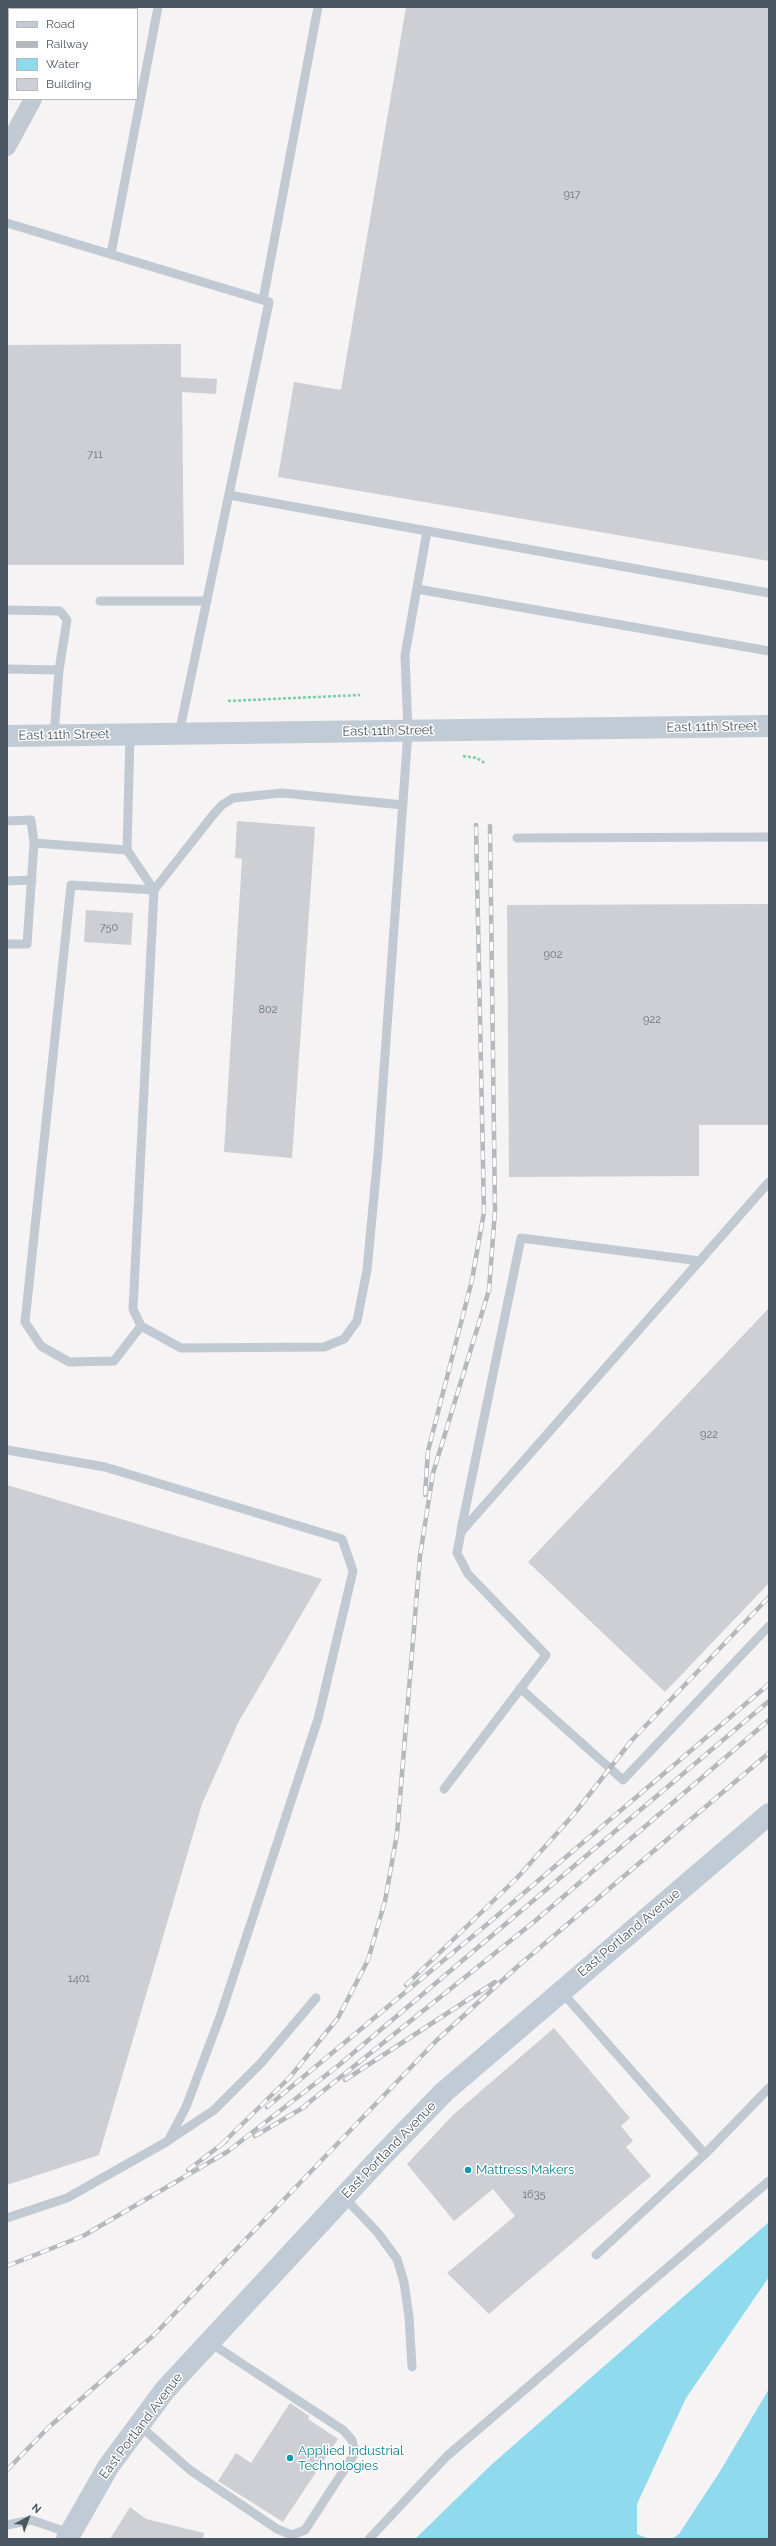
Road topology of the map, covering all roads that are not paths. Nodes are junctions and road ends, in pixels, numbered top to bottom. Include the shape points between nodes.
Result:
1 (158, 7) edge
2 (318, 7) edge
3 (32, 100) edge
4 (7, 147) edge
5 (7, 223) edge
6 (111, 254) junction
7 (263, 300) junction
8 (228, 495) junction
9 (427, 531) junction
10 (417, 589) junction
11 (769, 593) edge
12 (100, 601) dead end
13 (207, 601) junction
14 (7, 610) edge
15 (769, 651) edge
16 (7, 669) edge
17 (59, 670) junction
18 (769, 726) edge
19 (408, 730) junction
20 (130, 734) junction
21 (179, 734) junction
22 (54, 735) junction
23 (7, 736) edge
24 (403, 805) junction
25 (7, 821) edge
26 (769, 837) edge
27 (517, 838) dead end
28 (34, 843) junction
29 (127, 850) junction
30 (32, 880) junction
31 (7, 881) edge
32 (154, 890) junction
33 (7, 944) edge
34 (769, 1182) edge
35 (700, 1261) junction
36 (141, 1326) junction
37 (7, 1450) edge
38 (461, 1532) junction
39 (769, 1626) edge
40 (520, 1688) junction
41 (444, 1789) dead end
42 (769, 1814) edge
43 (561, 1991) junction
44 (316, 1998) dead end
45 (769, 2088) edge
46 (168, 2141) junction
47 (705, 2154) junction
48 (769, 2181) edge
49 (344, 2197) junction
50 (7, 2218) edge
51 (596, 2255) dead end
52 (210, 2342) junction
53 (412, 2367) dead end
54 (138, 2426) junction
55 (7, 2525) edge
56 (68, 2536) edge
57 (369, 2539) edge

1 - 6 lane
2 - 7 lane
3 - 4 street
5 - 6 lane
6 - 7 lane
7 - 8 lane via 269,302
8 - 9 lane
8 - 13 lane
9 - 10 lane
9 - 11 lane
10 - 15 lane
10 - 19 lane via 405,655
12 - 13 lane
13 - 21 lane
14 - 17 lane via 60,612 67,620
16 - 17 lane
17 - 22 lane
18 - 19 street, East 11th Street
19 - 21 street, East 11th Street
19 - 24 lane
20 - 21 street, East 11th Street
20 - 22 street, East 11th Street
20 - 29 lane
22 - 23 street, East 11th Street
24 - 32 lane via 282,793 233,798 213,815
24 - 36 lane via 378,1154 367,1270 357,1321 344,1339 324,1347 181,1348
25 - 28 lane via 31,820
26 - 27 lane
28 - 29 lane
28 - 30 lane
29 - 32 lane
30 - 31 lane
30 - 33 lane via 27,944
32 - 36 lane via 133,1309
32 - 36 lane via 71,885 25,1322 40,1346 69,1362 114,1361
34 - 35 lane
35 - 38 lane
35 - 38 lane via 521,1238
37 - 46 lane via 105,1467 342,1539 353,1571 316,1727 222,2014 186,2107
38 - 40 lane via 457,1553 468,1574 546,1655
39 - 40 lane via 622,1780
40 - 41 lane
42 - 43 street, East Portland Avenue
43 - 47 lane
43 - 49 street, East Portland Avenue via 444,2092
44 - 46 lane via 261,2063 214,2110
45 - 47 lane
46 - 50 lane via 67,2198
47 - 51 lane
48 - 57 lane via 447,2456
49 - 52 street, East Portland Avenue
49 - 53 lane via 378,2233 397,2259 404,2282 409,2317
52 - 54 street, East Portland Avenue via 165,2390
52 - 54 lane via 343,2430 352,2440 355,2453 305,2530 292,2535 278,2529 190,2470
54 - 56 street, East Portland Avenue via 108,2467
55 - 56 lane via 31,2520

